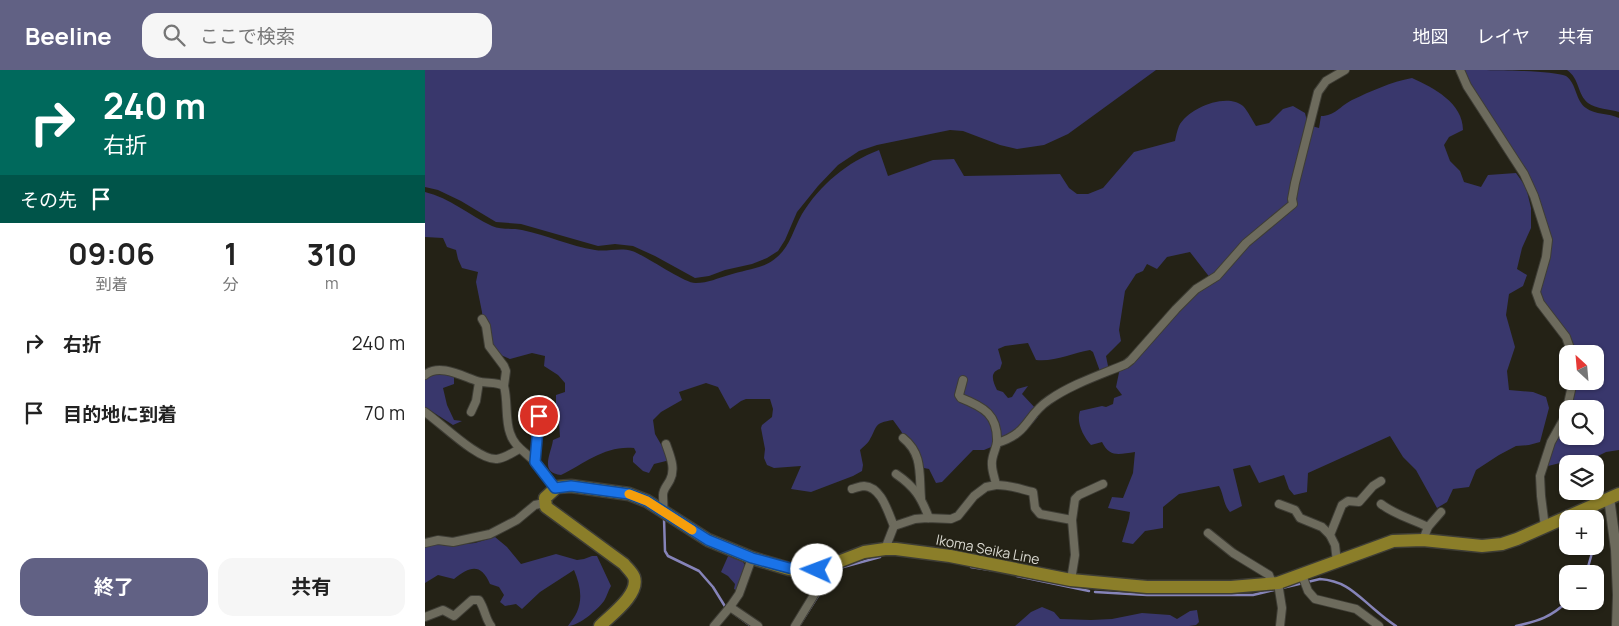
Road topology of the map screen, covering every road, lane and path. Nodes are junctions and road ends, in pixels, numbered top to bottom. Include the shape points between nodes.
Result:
1 (1345, 70) edge
2 (1461, 70) edge
3 (482, 319) dead end
4 (1569, 345) edge
5 (425, 375) edge
6 (963, 380) dead end
7 (479, 382) junction
8 (504, 386) junction
9 (1571, 390) edge
10 (538, 410) dead end
11 (425, 412) edge
12 (471, 412) dead end
13 (903, 438) dead end
14 (997, 443) junction
15 (666, 444) dead end
16 (519, 449) junction
17 (535, 462) junction
18 (896, 474) dead end
19 (1381, 481) dead end
20 (996, 484) junction
21 (1103, 484) dead end
22 (555, 488) junction
23 (852, 489) dead end
24 (1614, 496) edge
25 (921, 498) junction
26 (544, 503) junction
27 (1279, 504) dead end
28 (1381, 504) dead end
29 (663, 512) junction
30 (1441, 512) dead end
31 (929, 518) junction
32 (1072, 520) junction
33 (894, 526) junction
34 (1428, 527) junction
35 (1545, 527) junction
36 (1208, 533) dead end
37 (1330, 535) junction
38 (1423, 540) junction
39 (425, 543) edge
40 (885, 549) junction
41 (752, 558) junction
42 (1337, 562) junction
43 (827, 567) junction
44 (1302, 575) junction
45 (1071, 580) junction
46 (1275, 583) junction
47 (730, 607) junction
48 (425, 618) edge
49 (491, 626) edge
50 (600, 626) edge
51 (714, 626) edge
52 (758, 626) edge
53 (795, 626) edge
54 (1280, 626) edge
55 (1379, 626) edge
56 (1617, 626) edge

1 - 14 street via 1326,81 1318,92 1295,183 1293,204 1246,243 1217,276 1176,309 1131,360 1050,399 1022,431
2 - 4 street via 1467,86 1524,174 1534,196 1548,240 1547,257 1536,292
3 - 8 street via 489,346 506,371
5 - 7 street via 431,370 441,370
6 - 14 street via 959,395 990,414
7 - 8 street
7 - 12 street
8 - 16 street via 509,431
9 - 35 street via 1565,416 1551,442 1540,476
10 - 17 street
11 - 16 street via 476,452 496,459
13 - 25 street via 912,445 919,460
14 - 20 street via 992,458
15 - 29 street via 673,467 663,496
16 - 17 street
17 - 22 street
18 - 25 street
19 - 37 street via 1359,502 1347,501 1342,505
20 - 31 street via 974,496 958,516 951,519
20 - 32 street via 1033,492 1035,508 1040,514
21 - 32 street via 1075,499
22 - 26 main road
22 - 29 main road, Ikoma Seika Line via 571,486 629,494
23 - 33 street via 864,486 879,494
24 - 35 main road, Ikoma Seika Line
24 - 56 street
25 - 31 street
26 - 39 street via 535,505 517,520 490,534 453,542 438,540
26 - 50 main road via 549,510 624,564 633,576 634,589 630,596
27 - 37 street via 1295,510 1300,518 1322,527
28 - 34 street via 1392,513
29 - 41 main road, Ikoma Seika Line via 708,540
30 - 34 street
31 - 33 street
32 - 45 street via 1075,555
33 - 40 street
34 - 38 street
35 - 38 main road, Ikoma Seika Line via 1502,544 1482,546
36 - 46 street via 1269,575
37 - 42 street
38 - 42 main road, Ikoma Seika Line via 1393,540
40 - 43 main road, Ikoma Seika Line via 864,552
40 - 45 main road, Ikoma Seika Line via 949,556
41 - 43 main road, Ikoma Seika Line via 805,570
41 - 47 street via 739,594
42 - 44 main road, Ikoma Seika Line
43 - 53 street
44 - 46 main road, Ikoma Seika Line
44 - 55 street via 1308,591 1315,598 1356,609
45 - 46 main road, Ikoma Seika Line via 1147,587 1231,588
46 - 54 street via 1282,608
47 - 51 street
47 - 52 street
48 - 49 street via 443,610 454,616 472,600 479,600

